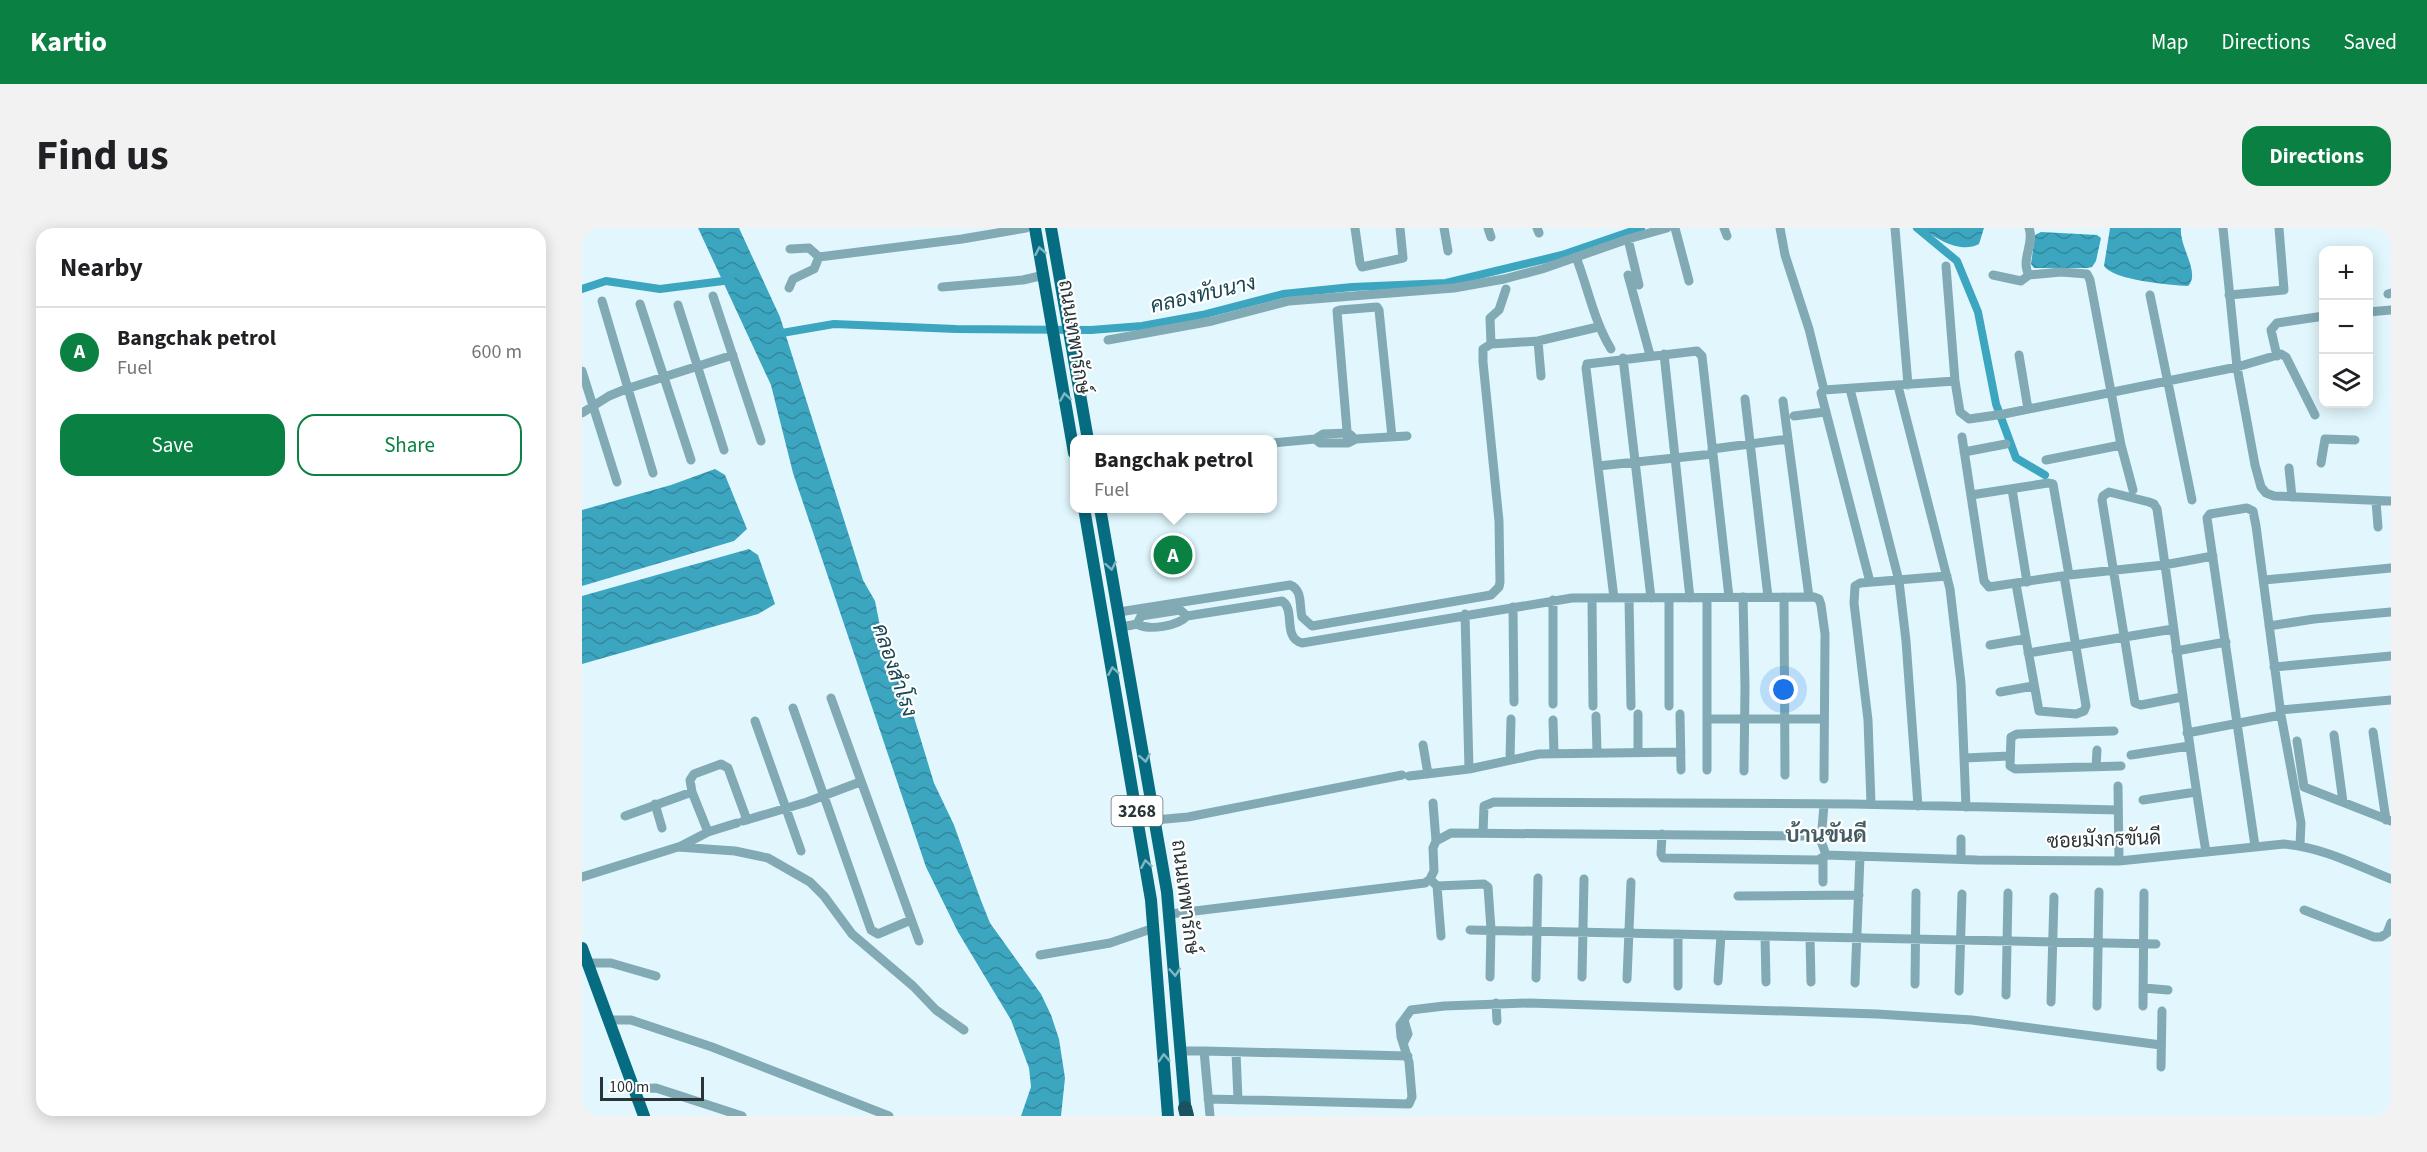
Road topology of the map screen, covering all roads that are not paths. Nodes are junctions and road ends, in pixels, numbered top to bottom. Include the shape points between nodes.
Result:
1 (1026, 228) edge
2 (1035, 228) edge
3 (1051, 228) edge
4 (1355, 228) edge
5 (1400, 228) edge
6 (1444, 228) edge
7 (1667, 228) edge
8 (1675, 228) edge
9 (1780, 228) edge
10 (1895, 228) edge
11 (2029, 228) edge
12 (2223, 228) edge
13 (2279, 228) edge
14 (1628, 239) junction
15 (790, 249) dead end
16 (1448, 251) dead end
17 (819, 257) junction
18 (1576, 257) junction
19 (1946, 266) dead end
20 (1044, 275) junction
21 (1628, 275) dead end
22 (1993, 275) dead end
23 (2029, 275) junction
24 (1689, 281) dead end
25 (1639, 285) dead end
26 (942, 287) dead end
27 (789, 288) dead end
28 (1506, 289) dead end
29 (2150, 295) dead end
30 (2229, 295) junction
31 (713, 296) dead end
32 (602, 301) dead end
33 (640, 303) dead end
34 (678, 305) dead end
35 (2391, 310) edge
36 (2373, 312) edge
37 (2319, 317) edge
38 (1598, 327) junction
39 (1108, 340) dead end
40 (1538, 341) junction
41 (1491, 344) junction
42 (1611, 349) dead end
43 (1664, 354) junction
44 (2019, 354) dead end
45 (733, 355) junction
46 (1650, 355) junction
47 (2277, 356) junction
48 (1623, 358) junction
49 (698, 366) junction
50 (2237, 367) junction
51 (582, 371) edge
52 (1541, 376) dead end
53 (664, 377) junction
54 (1955, 381) junction
55 (2169, 381) junction
56 (1903, 386) junction
57 (626, 389) junction
58 (1850, 389) junction
59 (1824, 390) junction
60 (2112, 392) junction
61 (1746, 399) dead end
62 (1783, 401) dead end
63 (594, 406) junction
64 (2028, 409) junction
65 (1826, 412) junction
66 (582, 413) edge
67 (2315, 415) dead end
68 (1794, 416) dead end
69 (1071, 435) edge
70 (1087, 435) edge
71 (1407, 436) dead end
72 (1962, 436) dead end
73 (1392, 437) junction
74 (1351, 438) junction
75 (1788, 439) junction
76 (2355, 440) dead end
77 (761, 441) dead end
78 (1277, 443) edge
79 (1751, 443) junction
80 (2006, 444) dead end
81 (2121, 445) junction
82 (724, 450) dead end
83 (1712, 452) junction
84 (1964, 452) junction
85 (1675, 458) junction
86 (691, 460) dead end
87 (2046, 460) dead end
88 (1636, 462) junction
89 (2321, 463) dead end
90 (1598, 466) junction
91 (2289, 468) dead end
92 (653, 473) dead end
93 (617, 482) dead end
94 (2012, 489) junction
95 (2133, 490) dead end
96 (1971, 495) junction
97 (2292, 497) junction
98 (2192, 500) dead end
99 (2376, 501) junction
100 (2391, 501) edge
101 (1085, 513) edge
102 (1101, 513) edge
103 (2378, 527) dead end
104 (2213, 556) junction
105 (2164, 565) junction
106 (2391, 568) edge
107 (2114, 570) junction
108 (1947, 576) junction
109 (2066, 576) junction
110 (1899, 580) junction
111 (2264, 580) junction
112 (1870, 582) junction
113 (2027, 582) junction
114 (2016, 584) junction
115 (1729, 597) junction
116 (1743, 597) junction
117 (1768, 597) junction
118 (1784, 597) junction
119 (1809, 597) junction
120 (1592, 598) junction
121 (1614, 598) junction
122 (1629, 598) junction
123 (1651, 598) junction
124 (1669, 598) junction
125 (1690, 598) junction
126 (1707, 598) junction
127 (1553, 600) junction
128 (1513, 607) junction
129 (1119, 612) junction
130 (2391, 612) edge
131 (1465, 615) junction
132 (2269, 626) junction
133 (1122, 627) junction
134 (2173, 629) junction
135 (2124, 636) junction
136 (2025, 639) junction
137 (2226, 642) junction
138 (2076, 644) junction
139 (1990, 645) dead end
140 (2176, 651) junction
141 (2028, 653) junction
142 (2391, 656) edge
143 (2274, 667) junction
144 (2033, 686) junction
145 (2000, 692) dead end
146 (2182, 697) junction
147 (831, 698) dead end
148 (2391, 700) edge
149 (1514, 702) dead end
150 (1553, 704) dead end
151 (1593, 706) dead end
152 (1631, 706) dead end
153 (1669, 706) dead end
154 (793, 708) dead end
155 (1136, 709) junction
156 (1120, 712) junction
157 (2281, 712) junction
158 (1638, 714) dead end
159 (1680, 714) dead end
160 (1596, 716) dead end
161 (2081, 718) dead end
162 (1511, 719) dead end
163 (1707, 719) junction
164 (1745, 719) junction
165 (1784, 719) junction
166 (1824, 719) junction
167 (1553, 720) dead end
168 (755, 721) dead end
169 (2236, 723) junction
170 (2114, 731) dead end
171 (2081, 732) junction
172 (2373, 732) dead end
173 (2187, 733) junction
174 (2334, 735) dead end
175 (2296, 741) dead end
176 (1424, 745) dead end
177 (2189, 746) junction
178 (2097, 750) dead end
179 (1597, 752) junction
180 (1638, 752) junction
181 (1680, 752) junction
182 (1554, 753) junction
183 (2131, 755) dead end
184 (2009, 756) junction
185 (1965, 758) junction
186 (1510, 759) junction
187 (2121, 766) dead end
188 (2096, 767) junction
189 (1469, 769) junction
190 (1681, 770) dead end
191 (1707, 770) dead end
192 (1744, 771) dead end
193 (1428, 774) junction
194 (1785, 775) dead end
195 (1824, 779) dead end
196 (861, 782) junction
197 (2118, 786) dead end
198 (692, 792) junction
199 (2196, 792) junction
200 (824, 796) junction
201 (2143, 800) dead end
202 (2343, 802) junction
203 (1432, 803) dead end
204 (655, 804) junction
205 (1871, 804) junction
206 (1824, 805) junction
207 (1918, 806) junction
208 (1966, 807) junction
209 (785, 808) junction
210 (2118, 810) junction
211 (625, 816) dead end
212 (1155, 820) junction
213 (2389, 820) edge
214 (742, 821) junction
215 (662, 828) dead end
216 (706, 832) junction
217 (1483, 833) junction
218 (1662, 834) junction
219 (1961, 839) dead end
220 (1436, 841) junction
221 (1821, 841) junction
222 (2300, 845) junction
223 (2255, 846) junction
224 (678, 847) junction
225 (801, 851) dead end
226 (2206, 852) junction
227 (1860, 856) junction
228 (1824, 857) junction
229 (1961, 859) junction
230 (2119, 861) junction
231 (582, 877) edge
232 (1538, 878) dead end
233 (1584, 879) dead end
234 (2391, 879) edge
235 (1433, 882) junction
236 (1631, 882) dead end
237 (1823, 882) dead end
238 (2099, 892) dead end
239 (1916, 893) dead end
240 (2008, 893) dead end
241 (2144, 893) dead end
242 (1962, 894) dead end
243 (1859, 895) junction
244 (1738, 896) dead end
245 (2054, 897) dead end
246 (2304, 910) dead end
247 (1170, 914) junction
248 (911, 920) junction
249 (2391, 923) edge
250 (1154, 928) junction
251 (1491, 929) junction
252 (1470, 930) dead end
253 (1538, 931) junction
254 (1583, 932) junction
255 (1629, 933) junction
256 (1678, 934) junction
257 (1720, 935) junction
258 (1441, 936) dead end
259 (1765, 936) junction
260 (1810, 937) junction
261 (1858, 938) junction
262 (1915, 939) junction
263 (1961, 939) junction
264 (919, 941) dead end
265 (2007, 941) junction
266 (2052, 941) junction
267 (2099, 942) junction
268 (2145, 943) junction
269 (2156, 944) dead end
270 (582, 948) edge
271 (1040, 956) dead end
272 (588, 963) junction
273 (656, 976) dead end
274 (1490, 977) dead end
275 (1582, 977) dead end
276 (1536, 978) dead end
277 (1627, 979) dead end
278 (1719, 981) dead end
279 (1766, 982) dead end
280 (1811, 982) dead end
281 (1855, 984) dead end
282 (1915, 984) dead end
283 (1678, 986) dead end
284 (2144, 988) junction
285 (2168, 990) dead end
286 (1959, 991) dead end
287 (2006, 994) dead end
288 (2051, 1002) dead end
289 (1496, 1003) junction
290 (2097, 1006) dead end
291 (2143, 1006) dead end
292 (2162, 1011) dead end
293 (609, 1020) junction
294 (1497, 1021) dead end
295 (964, 1030) dead end
296 (2161, 1046) junction
297 (1181, 1050) junction
298 (1204, 1051) junction
299 (1236, 1052) junction
300 (1408, 1056) junction
301 (2161, 1067) dead end
302 (635, 1089) junction
303 (1208, 1099) junction
304 (1238, 1100) junction
305 (1186, 1113) edge
306 (644, 1116) edge
307 (742, 1116) edge
308 (889, 1116) edge
309 (1168, 1116) edge
310 (1210, 1116) edge

1 - 17 street via 962,240
20 -> 2 main road, ถนนเทพารักษ์
3 - 70 main road, ถนนเทพารักษ์
4 - 5 street via 1362,267 1403,258
6 - 16 street
7 - 14 street
8 - 24 street
9 - 59 street
10 - 56 street
11 - 23 street
12 - 30 street
13 - 30 street via 2284,290
14 - 18 street
14 - 25 street
15 - 17 street via 809,248
17 - 27 street via 816,268 793,279
18 - 38 street
18 - 39 street via 1542,269 1454,288 1289,301 1212,321
19 - 54 street
20 - 26 street
69 -> 20 main road, ถนนเทพารักษ์
21 - 46 street
22 - 23 street via 2021,281
23 - 60 street via 2087,274
28 - 41 street via 1499,310 1490,318
29 - 55 street
30 - 50 street
31 - 45 street
32 - 57 street
33 - 53 street
34 - 49 street
35 - 36 street
37 - 47 street via 2277,323 2271,330
38 - 40 street
38 - 42 street
40 - 41 street
40 - 52 street
41 - 129 street via 1483,349 1483,362 1500,540 1501,575 1496,592 1312,626 1302,617 1300,597 1290,585
43 - 46 street
43 - 83 street via 1700,353
43 - 85 street
44 - 64 street
45 - 49 street
45 - 77 street
46 - 48 street
47 - 50 street
47 - 67 street via 2286,357
48 - 88 street
48 - 90 street via 1590,362 1586,368
49 - 53 street
49 - 82 street
50 - 55 street
50 - 97 street via 2258,481 2266,493
51 - 63 street
53 - 57 street
53 - 86 street
54 - 56 street
54 - 64 street via 1960,412 1969,419
55 - 60 street
55 - 98 street
56 - 58 street
56 - 108 street
57 - 63 street
57 - 92 street
58 - 59 street
58 - 110 street
59 - 65 street via 1821,396
60 - 64 street
60 - 81 street
61 - 79 street
62 - 75 street
63 - 66 street
63 - 93 street
65 - 68 street
65 - 112 street
71 - 73 street
72 - 84 street
73 - 74 street
73 - 74 street via 1377,307 1337,311
74 - 78 street via 1320,443 1316,439
75 - 79 street
75 - 119 street
76 - 89 street via 2325,439
79 - 83 street
79 - 117 street
80 - 84 street
81 - 87 street
81 - 95 street
83 - 85 street
83 - 115 street
84 - 96 street
85 - 88 street
85 - 125 street
88 - 90 street
88 - 123 street
90 - 121 street
91 - 97 street
94 - 96 street
94 - 109 street via 2053,484
94 - 113 street
96 - 114 street via 1985,583 1993,588
97 - 99 street
99 - 100 street
99 - 103 street
156 -> 101 main road, ถนนเทพารักษ์ / 3268
102 -> 129 main road, ถนนเทพารักษ์ / 3268
104 - 105 street
104 - 111 street via 2207,516 2251,509
104 - 137 street
105 - 107 street
105 - 107 street via 2156,507 2109,492 2102,501
105 - 134 street
106 - 111 street
107 - 109 street
107 - 135 street
108 - 110 street
108 - 185 street via 1961,683
109 - 113 street
109 - 138 street
110 - 112 street
110 - 207 street
111 - 132 street
112 - 205 street via 1855,586 1854,603 1868,720
113 - 114 street
114 - 136 street
115 - 116 street
115 - 126 street
116 - 117 street
116 - 164 street
117 - 118 street
118 - 119 street
118 - 165 street
119 - 166 street via 1819,599 1823,612
120 - 121 street
120 - 127 street
120 - 151 street
121 - 122 street
122 - 123 street
122 - 152 street
123 - 124 street
124 - 125 street
124 - 153 street
125 - 126 street
126 - 163 street
127 - 128 street
127 - 150 street
128 - 131 street
128 - 149 street
129 - 133 main road, ถนนเทพารักษ์ / 3268
130 - 132 street
131 - 133 street via 1302,643 1292,637 1285,601 1187,616 1180,610 1141,616 1137,624
131 - 189 street
132 - 143 street
133 - 155 main road, ถนนเทพารักษ์ / 3268
134 - 135 street
134 - 140 street
135 - 138 street
135 - 146 street via 2135,703
136 - 139 street
136 - 141 street
137 - 140 street
137 - 169 street
138 - 141 street
138 - 144 street via 2084,711 2038,711
140 - 146 street
141 - 144 street
142 - 143 street
143 - 157 street
144 - 145 street
146 - 173 street
147 - 196 street
148 - 157 street
154 - 200 street
155 - 156 main road
155 -> 212 main road, ถนนเทพารักษ์ / 3268
250 -> 156 main road, ถนนเทพารักษ์ / 3268
157 - 169 street
157 - 222 street via 2301,823
158 - 180 street
159 - 181 street
160 - 179 street
161 - 171 street
162 - 186 street
163 - 164 street
163 - 191 street
164 - 165 street
164 - 192 street
165 - 166 street
165 - 194 street
166 - 195 street
167 - 182 street
168 - 209 street
169 - 173 street
169 - 223 street
170 - 171 street
171 - 184 street via 2017,734 2011,737
172 - 213 street
173 - 177 street
174 - 202 street
175 - 202 street via 2304,787
176 - 193 street
177 - 183 street
177 - 199 street
178 - 188 street
179 - 180 street
179 - 182 street
180 - 181 street
181 - 190 street
182 - 186 street
184 - 185 street
184 - 188 street via 2010,766 2015,769
185 - 208 street
186 - 189 street
187 - 188 street
189 - 193 street
193 - 212 street
196 - 200 street
196 - 248 street
197 - 210 street
198 - 204 street
198 - 214 street via 690,780 694,774 723,764 728,768
198 - 216 street
199 - 201 street
199 - 226 street
200 - 209 street
200 - 248 street via 871,930 878,933
202 - 213 street
203 - 220 street
204 - 211 street
204 - 215 street
205 - 206 street
205 - 207 street
206 - 217 street via 1494,802 1484,806
206 - 221 street
207 - 208 street
208 - 210 street
209 - 214 street
209 - 225 street
210 - 230 street
212 - 247 main road, ถนนเทพารักษ์ / 3268
214 - 216 street
216 - 224 street
217 - 218 street
217 - 220 street via 1451,833
218 - 221 street via 1809,836
218 - 228 street, ซอยมังกรขันดี via 1663,858
219 - 229 street
220 - 235 street
221 - 228 street
222 - 223 street, ซอยมังกรขันดี
222 - 234 street, ซอยมังกรขันดี
223 - 226 street, ซอยมังกรขันดี
224 - 231 street
224 - 295 street via 754,855 810,882 860,942
226 - 230 street, ซอยมังกรขันดี
227 - 228 street, ซอยมังกรขันดี
227 - 229 street, ซอยมังกรขันดี
227 - 243 street
228 - 237 street
229 - 230 street, ซอยมังกรขันดี
232 - 253 street
233 - 254 street
235 - 247 street
235 - 251 street via 1488,886
235 - 258 street
236 - 255 street
238 - 267 street
239 - 262 street
240 - 265 street
241 - 268 street
242 - 263 street
243 - 244 street
243 - 261 street
245 - 266 street
246 - 249 street via 2374,937 2387,933
247 -> 297 main road, ถนนเทพารักษ์ / 3268
248 - 264 street
250 - 271 street via 1110,943
309 -> 250 main road, ถนนเทพารักษ์ / 3268
251 - 252 street
251 - 253 street
251 - 274 street
253 - 254 street
253 - 276 street
254 - 255 street
254 - 275 street
255 - 256 street
255 - 277 street
256 - 257 street
256 - 283 street
257 - 259 street
257 - 278 street
259 - 260 street
259 - 279 street
260 - 261 street
260 - 280 street
261 - 262 street
261 - 281 street
262 - 263 street
262 - 282 street
263 - 265 street
263 - 286 street
265 - 266 street
265 - 287 street
266 - 267 street
266 - 288 street
267 - 268 street
267 - 290 street
268 - 269 street
268 - 284 street
270 - 272 main road
272 - 273 street via 610,963
272 - 293 main road
284 - 285 street
284 - 291 street
289 - 294 street
289 - 296 street via 1972,1020
289 - 300 street via 1415,1009 1400,1025
292 - 296 street
293 - 302 main road
293 - 308 street via 631,1020 712,1047
296 - 301 street
297 - 298 street
297 - 305 main road, ถนนเทพารักษ์ / 3268
298 - 299 street
298 - 303 street
299 - 300 street
299 - 304 street
300 - 304 street via 1412,1097 1409,1104
302 - 306 main road
302 - 307 street via 656,1088
303 - 304 street
303 - 310 street

